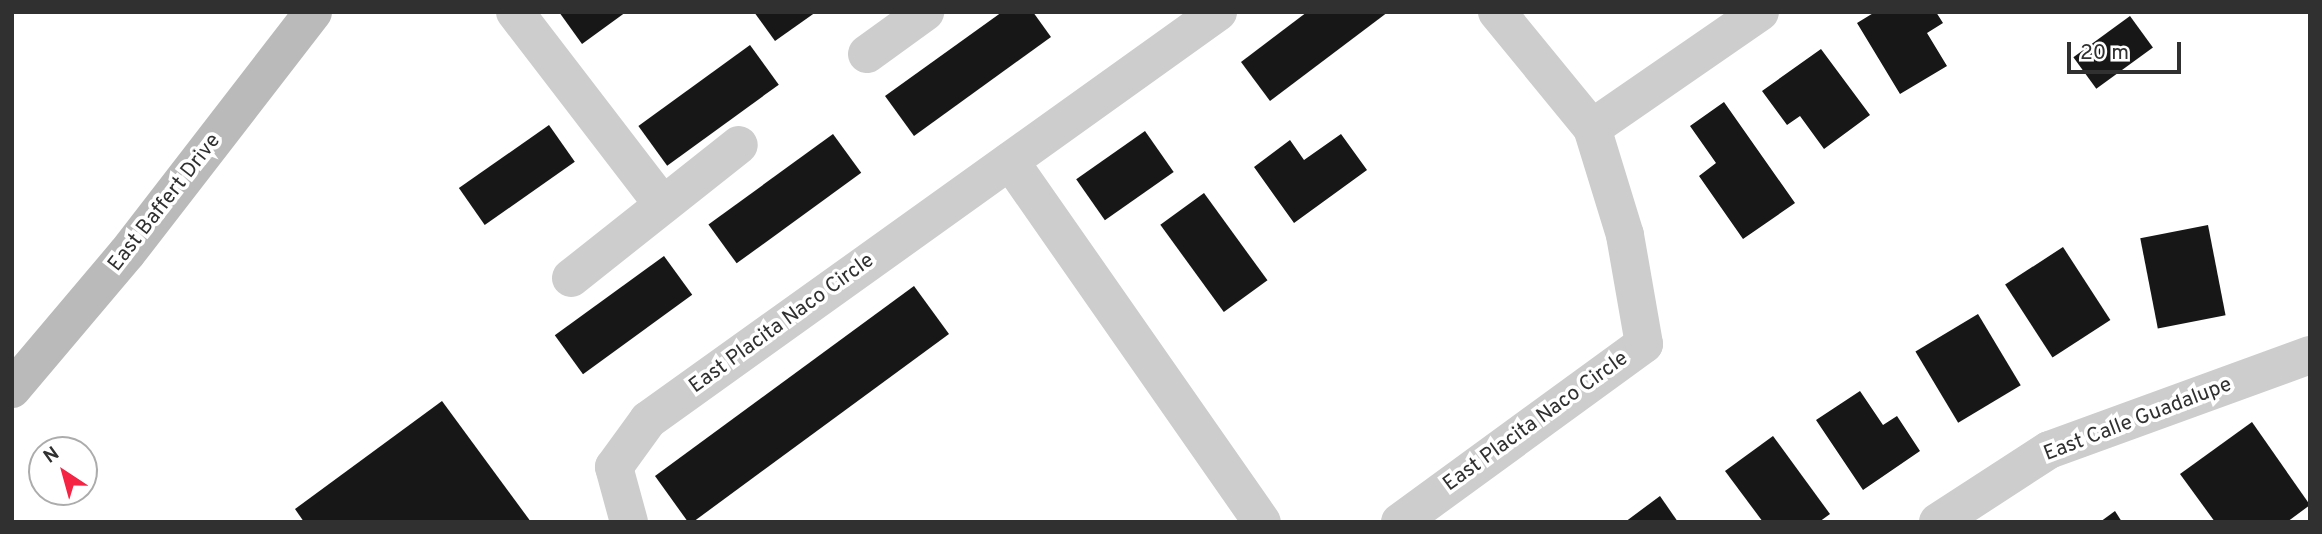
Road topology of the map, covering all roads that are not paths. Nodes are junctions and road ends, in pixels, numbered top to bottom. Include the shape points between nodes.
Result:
1 (313, 12) edge
2 (515, 12) edge
3 (925, 12) edge
4 (1218, 12) edge
5 (1497, 12) edge
6 (1760, 12) edge
7 (867, 54) dead end
8 (1592, 128) junction
9 (739, 145) dead end
10 (1010, 161) junction
11 (663, 205) junction
12 (571, 278) dead end
13 (2310, 355) edge
14 (12, 389) edge
15 (629, 522) edge
16 (1262, 522) edge
17 (1400, 522) edge
18 (1938, 522) edge

1 - 14 street, East Baffert Drive via 127,253
2 - 11 street
3 - 7 street
4 - 10 street, East Placita Naco Circle
5 - 8 street, East Placita Naco Circle
6 - 8 street
8 - 17 street, East Placita Naco Circle via 1625,235 1644,344
9 - 11 street
10 - 15 street, East Placita Naco Circle via 648,420 614,467
10 - 16 street
11 - 12 street
13 - 18 street, East Calle Guadalupe via 2049,450

